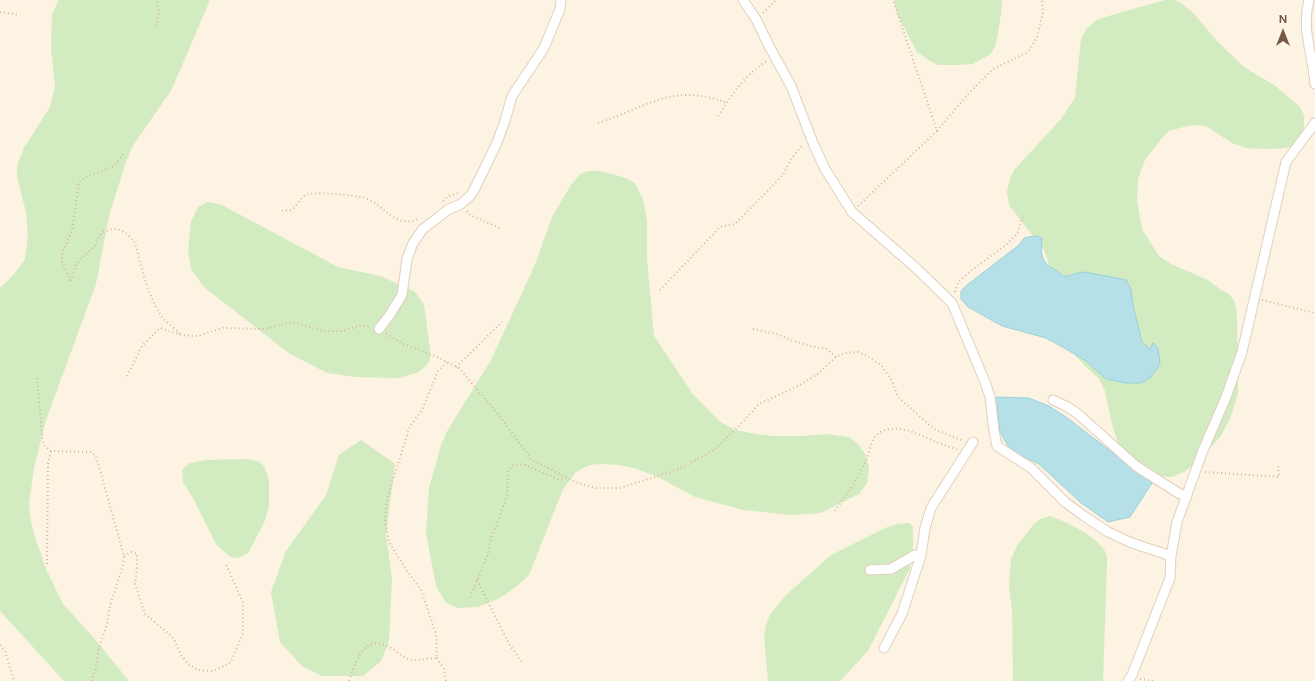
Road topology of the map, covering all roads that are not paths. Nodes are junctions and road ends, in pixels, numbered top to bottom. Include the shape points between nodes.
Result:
1 (562, 0) edge
2 (743, 0) edge
3 (1309, 0) edge
4 (1315, 84) edge
5 (1315, 123) edge
6 (379, 329) road end
7 (1053, 400) dead end
8 (973, 442) road end
9 (1187, 496) junction
10 (921, 555) junction
11 (1171, 556) junction
12 (870, 570) dead end
13 (884, 648) dead end
14 (1130, 678) edge

1 - 6 street via 544,48 512,96 496,145 475,188 461,204 449,209 423,229 413,243 407,259 402,295
2 - 11 street via 756,19 791,86 825,169 852,212 952,303 990,397 997,446 1031,468 1065,502 1108,532
3 - 4 street via 1306,11 1307,39
5 - 9 street via 1286,162 1242,352
7 - 9 street via 1078,414 1136,466
8 - 10 street via 931,508
9 - 11 street via 1177,522
10 - 12 street via 915,555 891,569
10 - 13 street via 902,614
11 - 14 street via 1170,578

